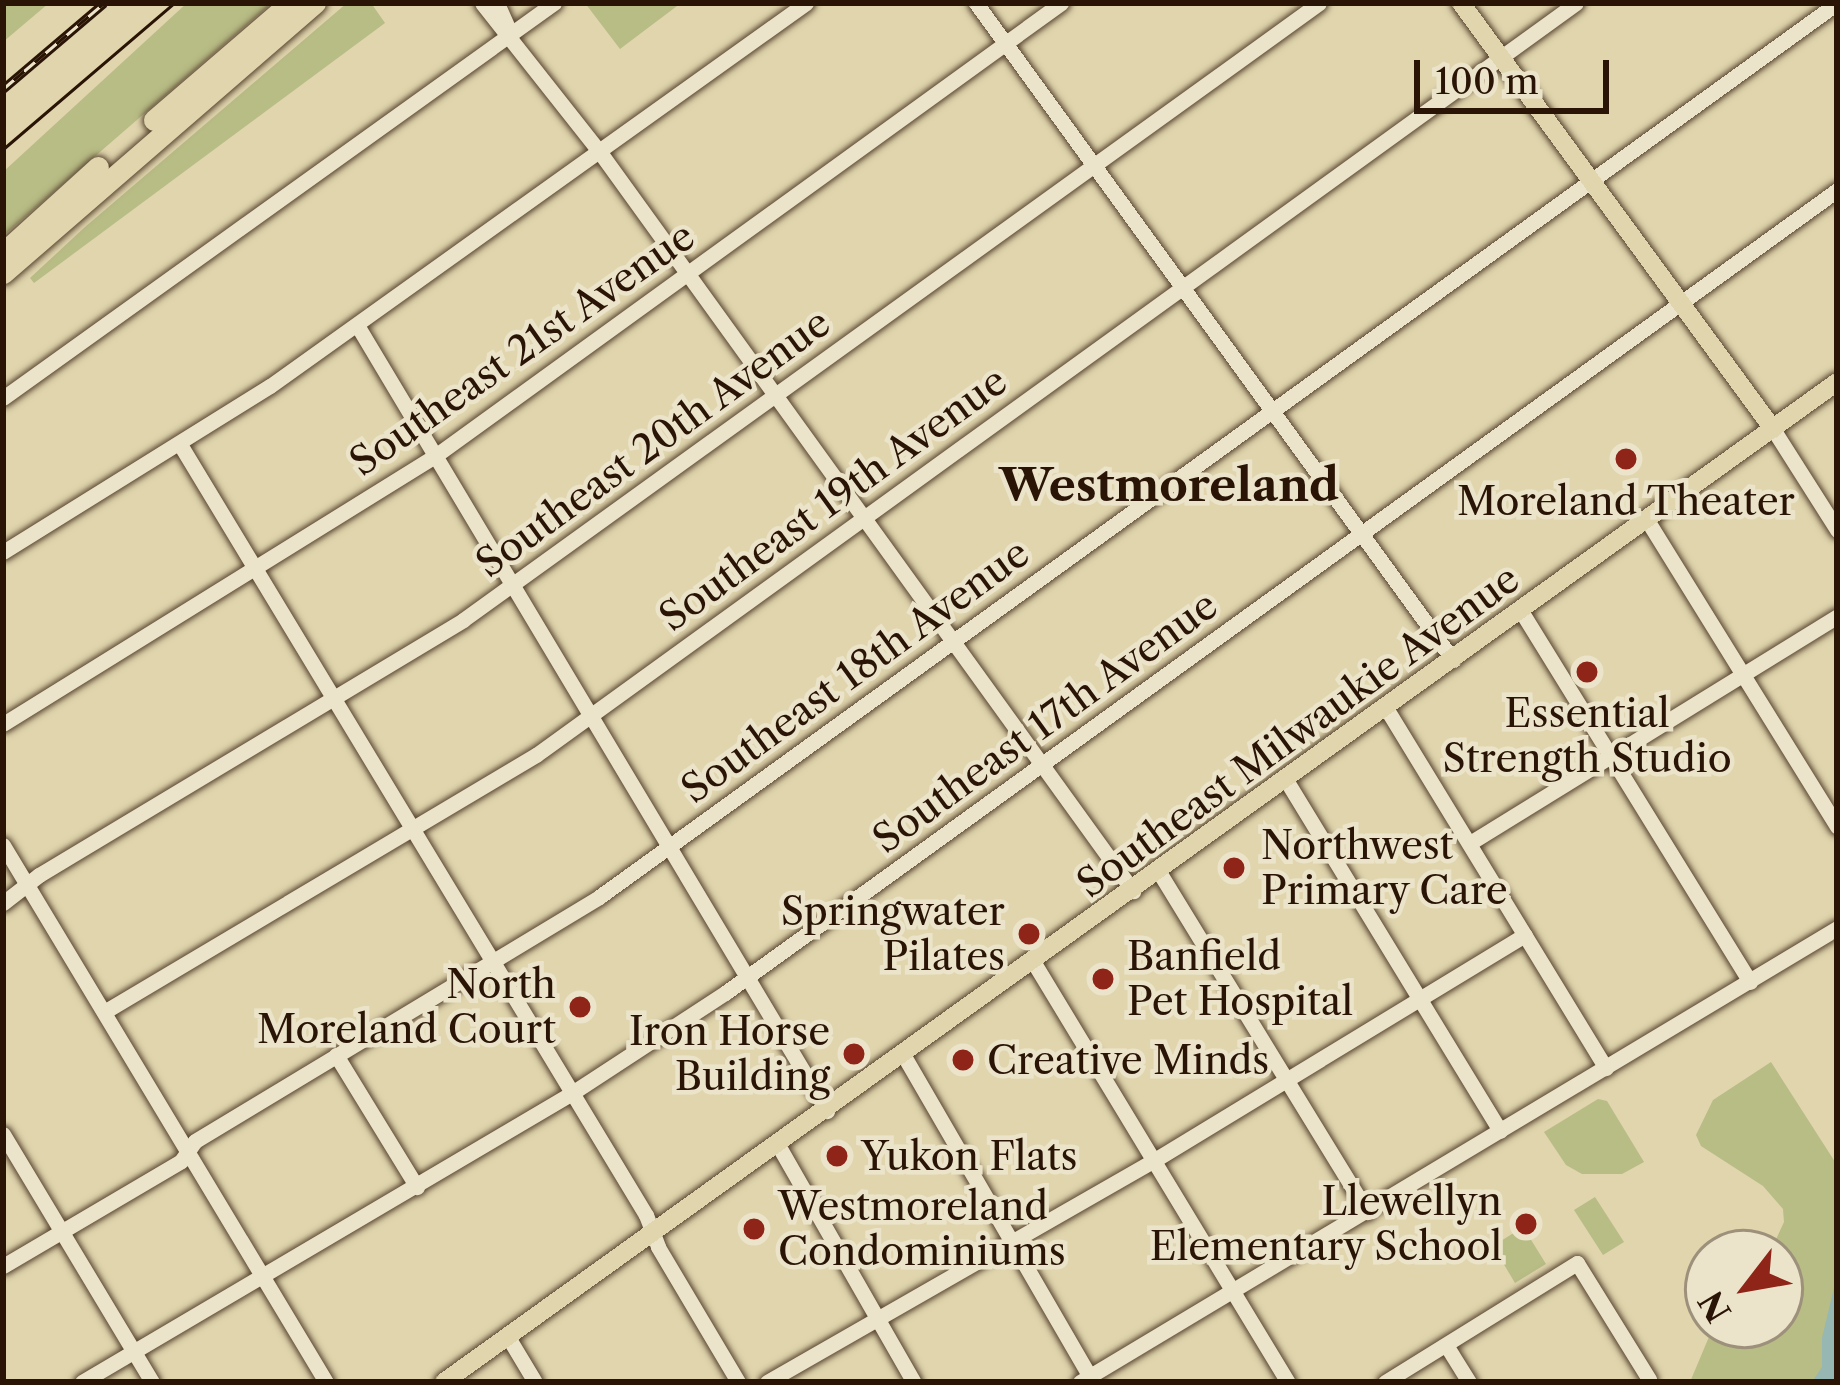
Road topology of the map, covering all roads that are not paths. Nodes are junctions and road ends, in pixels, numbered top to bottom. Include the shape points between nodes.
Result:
1 (290, 3) edge
2 (316, 3) edge
3 (482, 3) edge
4 (497, 3) edge
5 (554, 3) edge
6 (806, 3) edge
7 (976, 3) edge
8 (1061, 3) edge
9 (1319, 3) edge
10 (1461, 3) edge
11 (1576, 3) edge
12 (1837, 3) edge
13 (511, 35) junction
14 (1005, 43) junction
15 (1502, 59) junction
16 (599, 151) junction
17 (1094, 166) junction
18 (1591, 182) junction
19 (1837, 190) edge
20 (3, 253) edge
21 (3, 273) edge
22 (688, 273) junction
23 (1183, 287) junction
24 (1682, 304) junction
25 (357, 325) junction
26 (1837, 382) edge
27 (775, 397) junction
28 (3, 398) edge
29 (1273, 410) junction
30 (1773, 429) junction
31 (181, 446) junction
32 (435, 456) junction
33 (864, 518) junction
34 (1647, 520) junction
35 (1837, 530) edge
36 (1363, 533) junction
37 (3, 551) edge
38 (256, 572) junction
39 (512, 584) junction
40 (1520, 611) junction
41 (1837, 616) edge
42 (953, 641) junction
43 (1453, 660) junction
44 (1743, 674) junction
45 (331, 697) junction
46 (1386, 708) junction
47 (590, 715) junction
48 (3, 724) edge
49 (1611, 757) junction
50 (1042, 765) junction
51 (1286, 780) junction
52 (410, 827) junction
53 (1837, 827) edge
54 (1470, 843) junction
55 (3, 845) edge
56 (670, 846) junction
57 (1159, 872) junction
58 (27, 886) junction
59 (1133, 891) junction
60 (3, 903) edge
61 (1837, 928) edge
62 (1525, 935) junction
63 (492, 961) junction
64 (1034, 963) junction
65 (748, 977) junction
66 (1750, 982) junction
67 (1419, 999) junction
68 (104, 1012) junction
69 (336, 1054) junction
70 (904, 1056) junction
71 (1606, 1068) junction
72 (1286, 1080) junction
73 (572, 1093) junction
74 (827, 1111) junction
75 (1500, 1131) junction
76 (3, 1135) edge
77 (778, 1145) junction
78 (188, 1150) junction
79 (1153, 1161) junction
80 (417, 1186) junction
81 (1367, 1212) junction
82 (61, 1231) junction
83 (653, 1234) junction
84 (1014, 1243) junction
85 (3, 1266) edge
86 (264, 1278) junction
87 (1233, 1292) junction
88 (879, 1321) junction
89 (508, 1337) junction
90 (1446, 1345) junction
91 (134, 1352) junction
92 (1649, 1378) dead end
93 (1088, 1380) edge
94 (82, 1382) edge
95 (152, 1382) edge
96 (326, 1382) edge
97 (444, 1382) edge
98 (535, 1382) edge
99 (738, 1382) edge
100 (767, 1382) edge
101 (914, 1382) edge
102 (1288, 1382) edge
103 (1385, 1382) edge
104 (1469, 1382) edge

1 - 20 highway
2 - 21 highway
3 - 13 street
4 - 13 street
5 - 13 street
6 - 16 street
7 - 14 street
8 - 14 street, Southeast 21st Avenue
9 - 17 street, Southeast 20th Avenue
10 - 15 main road
11 - 15 street, Southeast 19th Avenue
12 - 18 street, Southeast 18th Avenue
13 - 16 street
13 - 28 street
14 - 17 street
14 - 22 street, Southeast 21st Avenue
15 - 18 main road
15 - 23 street, Southeast 19th Avenue
16 - 22 street
16 - 25 street
17 - 23 street
17 - 27 street, Southeast 20th Avenue
18 - 24 main road
18 - 29 street, Southeast 18th Avenue
19 - 24 street, Southeast 17th Avenue
22 - 27 street
22 - 32 street, Southeast 21st Avenue
23 - 29 street
23 - 33 street, Southeast 19th Avenue
24 - 30 main road
24 - 36 street, Southeast 17th Avenue
25 - 31 street
25 - 32 street
26 - 30 main road, Southeast Milwaukie Avenue
27 - 33 street
27 - 39 street, Southeast 20th Avenue
29 - 36 street
29 - 42 street, Southeast 18th Avenue
30 - 34 main road, Southeast Milwaukie Avenue
30 - 35 street
31 - 37 street
31 - 38 street
32 - 38 street, Southeast 21st Avenue
32 - 39 street
33 - 42 street
33 - 47 street, Southeast 19th Avenue
34 - 40 main road, Southeast Milwaukie Avenue
34 - 44 street
36 - 43 street
36 - 50 street, Southeast 17th Avenue
38 - 45 street
38 - 48 street, Southeast 21st Avenue
39 - 45 street, Southeast 20th Avenue
39 - 47 street
40 - 43 main road, Southeast Milwaukie Avenue
40 - 49 street
41 - 44 street
42 - 50 street
42 - 56 street, Southeast 18th Avenue
43 - 46 main road, Southeast Milwaukie Avenue
44 - 49 street
44 - 53 street
45 - 52 street
45 - 58 street, Southeast 20th Avenue
46 - 51 main road, Southeast Milwaukie Avenue
46 - 54 street
47 - 52 street, Southeast 19th Avenue
47 - 56 street
49 - 54 street
49 - 66 street
50 - 59 street
50 - 65 street, Southeast 17th Avenue
51 - 57 main road, Southeast Milwaukie Avenue
51 - 67 street
52 - 63 street
52 - 68 street, Southeast 19th Avenue
54 - 62 street
55 - 58 street
56 - 63 street, Southeast 18th Avenue
56 - 65 street
57 - 59 main road, Southeast Milwaukie Avenue
57 - 72 street
58 - 60 street, Southeast 20th Avenue
58 - 68 street
59 - 64 main road, Southeast Milwaukie Avenue
61 - 66 street
62 - 67 street
62 - 71 street
63 - 69 street, Southeast 18th Avenue
63 - 73 street
64 - 70 main road, Southeast Milwaukie Avenue
64 - 79 street
65 - 73 street, Southeast 17th Avenue
65 - 74 street
66 - 71 street
67 - 72 street
67 - 75 street
68 - 78 street
69 - 78 street, Southeast 18th Avenue
69 - 80 street
70 - 74 main road, Southeast Milwaukie Avenue
70 - 84 street
71 - 75 street
72 - 79 street
72 - 81 street
73 - 80 street, Southeast 17th Avenue
73 - 83 street
74 - 77 main road, Southeast Milwaukie Avenue
75 - 81 street
76 - 82 street
77 - 83 main road, Southeast Milwaukie Avenue
77 - 88 street
78 - 82 street, Southeast 18th Avenue via 182,1161
78 - 86 street
79 - 84 street
79 - 87 street
80 - 86 street, Southeast 17th Avenue
81 - 87 street
82 - 85 street, Southeast 18th Avenue
82 - 91 street
83 - 89 main road, Southeast Milwaukie Avenue
83 - 99 street
84 - 88 street
84 - 93 street
86 - 91 street, Southeast 17th Avenue
86 - 96 street
87 - 93 street
87 - 102 street
88 - 100 street
88 - 101 street
89 - 97 main road, Southeast Milwaukie Avenue
89 - 98 street
90 - 92 street via 1577,1263
90 - 103 street
90 - 104 street
91 - 94 street, Southeast 17th Avenue
91 - 95 street

